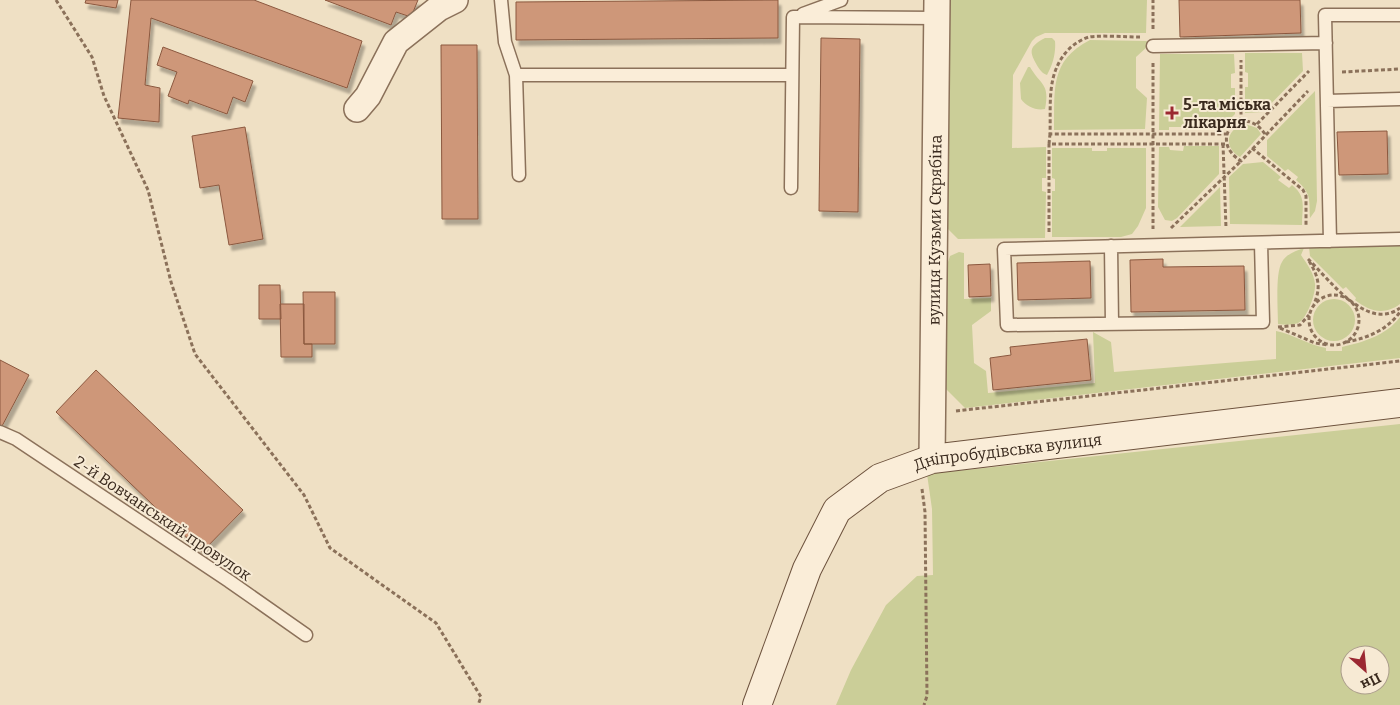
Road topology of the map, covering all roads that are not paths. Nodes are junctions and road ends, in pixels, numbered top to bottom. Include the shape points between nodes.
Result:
1 (455, 0) edge
2 (501, 0) edge
3 (841, 0) edge
4 (937, 9) edge
5 (1400, 15) edge
6 (793, 17) junction
7 (1153, 41) road end
8 (1326, 49) junction
9 (516, 75) junction
10 (792, 75) junction
11 (1400, 98) edge
12 (1327, 101) junction
13 (357, 109) dead end
14 (519, 175) dead end
15 (792, 188) dead end
16 (1400, 239) edge
17 (1330, 241) junction
18 (1261, 243) junction
19 (1111, 246) junction
20 (1112, 324) junction
21 (1400, 403) edge
22 (0, 432) edge
23 (932, 460) junction
24 (306, 635) dead end
25 (757, 705) edge

1 - 13 street via 439,8 396,42 368,96
2 - 9 lane via 506,42
3 - 6 lane
4 - 6 lane
4 - 23 street, вулиця Кузьми Скрябіна
5 - 8 lane via 1325,15
6 - 10 lane
7 - 8 lane
8 - 12 lane
9 - 10 lane
9 - 14 lane
10 - 15 lane
11 - 12 lane
12 - 17 lane
16 - 17 lane
17 - 18 lane
18 - 19 lane
18 - 20 lane via 1263,322
19 - 20 lane
19 - 20 lane via 1004,249 1007,325
21 - 23 street, Дніпробудівська вулиця
22 - 24 lane, 2-й Вовчанський провулок via 16,439
23 - 25 street, Дніпробудівська вулиця via 880,478 838,510 807,569

